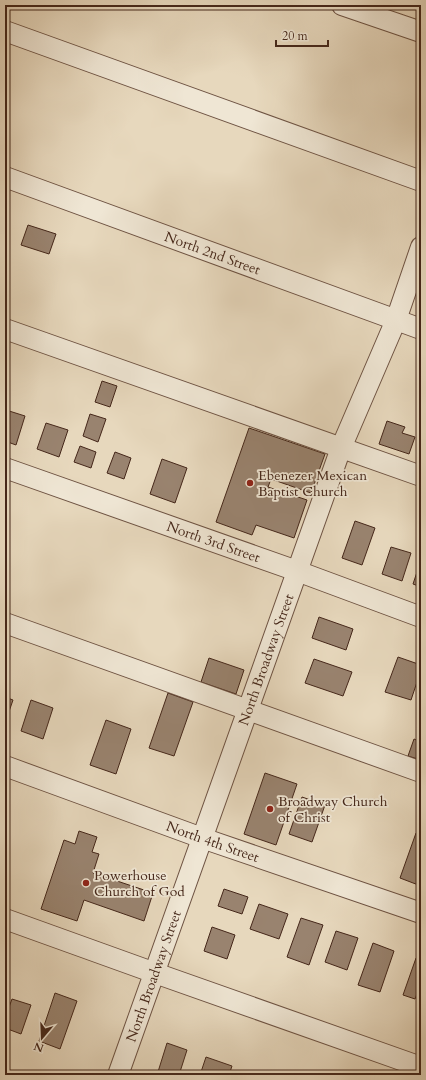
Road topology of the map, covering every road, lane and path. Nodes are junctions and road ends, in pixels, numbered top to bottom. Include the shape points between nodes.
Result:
1 (342, 5) edge
2 (5, 31) edge
3 (421, 32) edge
4 (5, 177) edge
5 (421, 181) edge
6 (421, 247) edge
7 (396, 320) junction
8 (5, 329) edge
9 (421, 329) edge
10 (341, 448) junction
11 (5, 468) edge
12 (421, 476) edge
13 (297, 571) junction
14 (421, 617) edge
15 (5, 623) edge
16 (248, 709) junction
17 (5, 766) edge
18 (421, 772) edge
19 (202, 838) junction
20 (421, 913) edge
21 (5, 919) edge
22 (154, 973) junction
23 (421, 1067) edge
24 (118, 1075) edge

1 - 3 street
2 - 5 street
4 - 7 street, North 2nd Street
6 - 7 street, North Broadway Street
7 - 9 street, North 2nd Street
7 - 10 street, North Broadway Street
8 - 10 street
10 - 12 street
10 - 13 street, North Broadway Street
11 - 13 street, North 3rd Street
13 - 14 street, North 3rd Street
13 - 16 street, North Broadway Street
15 - 16 street
16 - 18 street
16 - 19 street, North Broadway Street
17 - 19 street, North 4th Street
19 - 20 street, North 4th Street
19 - 22 street, North Broadway Street
21 - 22 street
22 - 23 street
22 - 24 street, North Broadway Street

